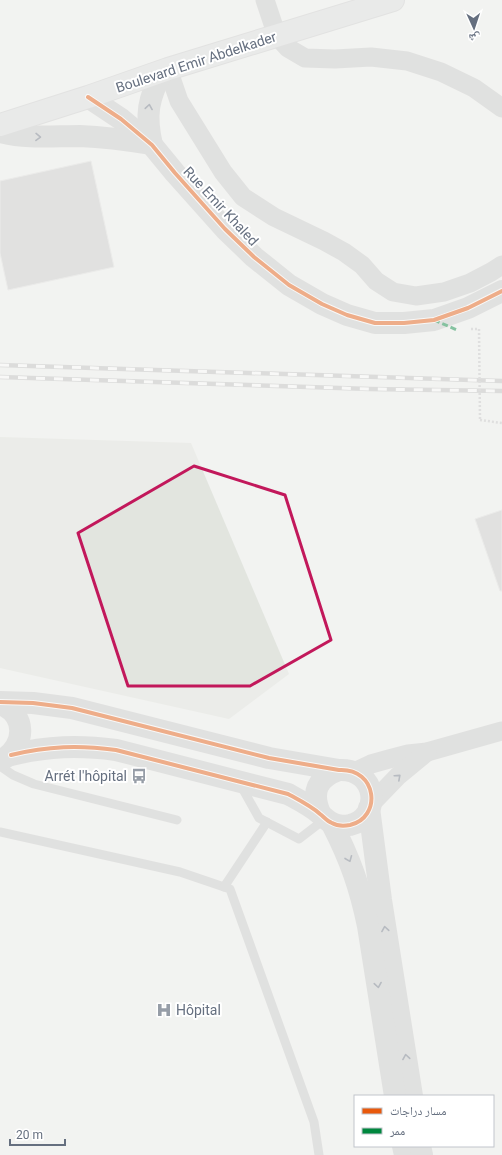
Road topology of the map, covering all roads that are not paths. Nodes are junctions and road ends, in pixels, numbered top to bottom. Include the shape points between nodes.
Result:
1 (265, 0) edge
2 (380, 2) edge
3 (277, 36) junction
4 (166, 70) junction
5 (88, 97) junction
6 (502, 108) edge
7 (2, 134) edge
8 (152, 145) junction
9 (502, 265) edge
10 (502, 291) edge
11 (0, 703) edge
12 (502, 731) edge
13 (427, 752) junction
14 (4, 760) edge
15 (346, 771) junction
16 (238, 781) junction
17 (370, 806) junction
18 (326, 819) junction
19 (177, 820) dead end
20 (267, 822) junction
21 (0, 832) edge
22 (224, 887) junction
23 (395, 1095) edge
24 (412, 1095) edge
25 (319, 1155) edge

1 - 3 street
2 - 3 main road, Boulevard Emir Abdelkader
3 - 4 main road, Boulevard Emir Abdelkader
3 - 6 street via 288,48 305,58 371,57 407,60 441,72 474,88
4 - 5 main road, Boulevard Emir Abdelkader
8 -> 4 street via 148,114 156,84
4 - 9 street via 179,101 223,172 243,197 274,217 344,252 362,265 376,281 393,292 416,296 444,292 470,283
5 - 7 main road, Boulevard Emir Abdelkader
5 - 8 street, Rue Emir Khaled via 122,119
7 -> 8 street via 94,137
8 - 10 street, Rue Emir Khaled via 225,230 254,257 289,285 347,315 375,322 434,320 468,308
11 - 14 street via 14,713 21,734 18,745
11 - 15 street via 34,703 72,708 255,754
12 - 13 street
13 - 15 street via 408,754
17 -> 13 street via 398,776
14 - 16 street via 28,751 69,746 93,747 116,750
14 - 19 lane via 13,775 34,784
15 - 17 street via 362,777 368,784 371,794
15 - 18 street via 330,773 322,779 318,787 316,805
16 - 18 street via 288,794
16 - 20 lane via 258,818
17 - 18 street via 363,818 354,824 343,826
24 -> 17 street via 381,900
18 - 20 lane via 299,839
18 -> 23 street via 345,848 363,899
20 - 22 lane
21 - 22 lane via 180,872
22 - 25 lane via 230,889 314,1122

